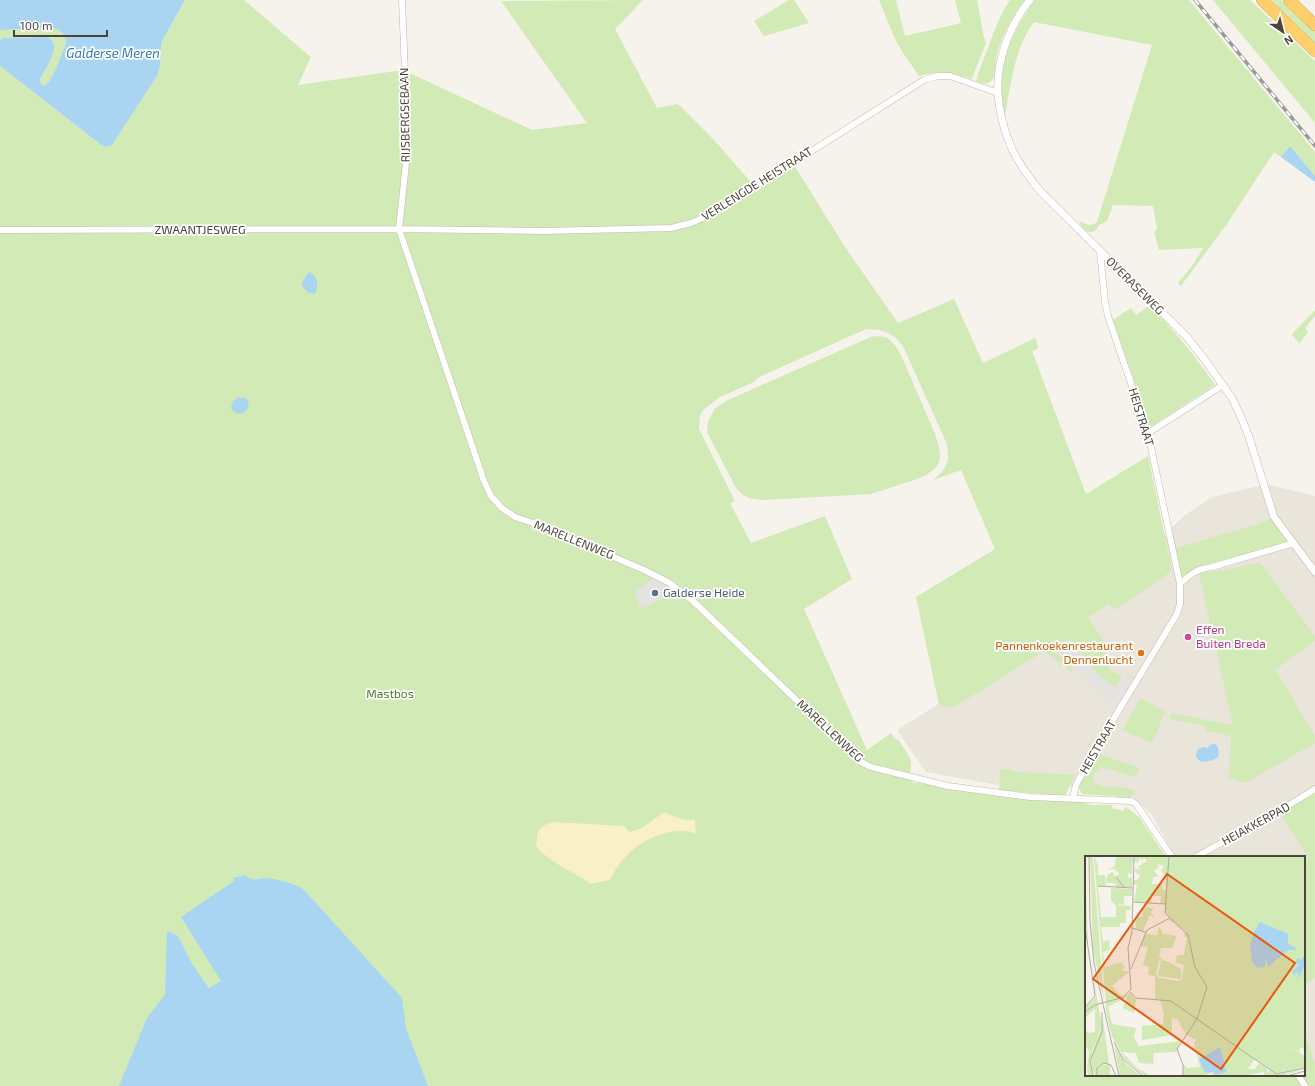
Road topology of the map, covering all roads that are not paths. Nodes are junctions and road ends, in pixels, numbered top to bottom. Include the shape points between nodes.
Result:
1 (402, 0) edge
2 (1030, 0) edge
3 (1262, 0) edge
4 (1289, 0) edge
5 (1315, 25) edge
6 (1315, 51) edge
7 (998, 93) junction
8 (399, 229) junction
9 (0, 230) edge
10 (1100, 252) junction
11 (1223, 385) junction
12 (1148, 433) junction
13 (1294, 543) junction
14 (1315, 572) edge
15 (1180, 584) junction
16 (1315, 789) edge
17 (1073, 798) junction
18 (1171, 856) edge
19 (1198, 856) edge
20 (1299, 1076) edge
21 (1305, 1086) edge

1 - 8 street, RIJSBERGSEBAAN via 408,144
2 - 7 street, OVERASEWEG via 1013,25 1004,50
3 - 6 highway
4 - 5 highway
7 - 8 street, VERLENGDE HEISTRAAT via 950,76 924,80 712,214 671,228 543,231
7 - 10 street, OVERASEWEG via 1002,122 1023,169 1041,192
8 - 9 street, ZWAANTJESWEG
8 - 17 street, MARELLENWEG via 484,481 491,496 502,508 515,517 539,525 668,582 692,600 861,762 871,767 948,786 1030,797
10 - 11 street, OVERASEWEG via 1186,337
10 - 12 street, HEISTRAAT via 1108,316
11 - 12 street
11 - 13 street, OVERASEWEG via 1244,424 1274,517
12 - 15 street, HEISTRAAT
13 - 14 street, OVERASEWEG
13 - 15 street via 1201,568
15 - 17 street, HEISTRAAT via 1177,614 1096,748 1076,785
16 - 19 street, HEIAKKERPAD
17 - 18 street via 1131,801 1136,804
20 - 21 street

